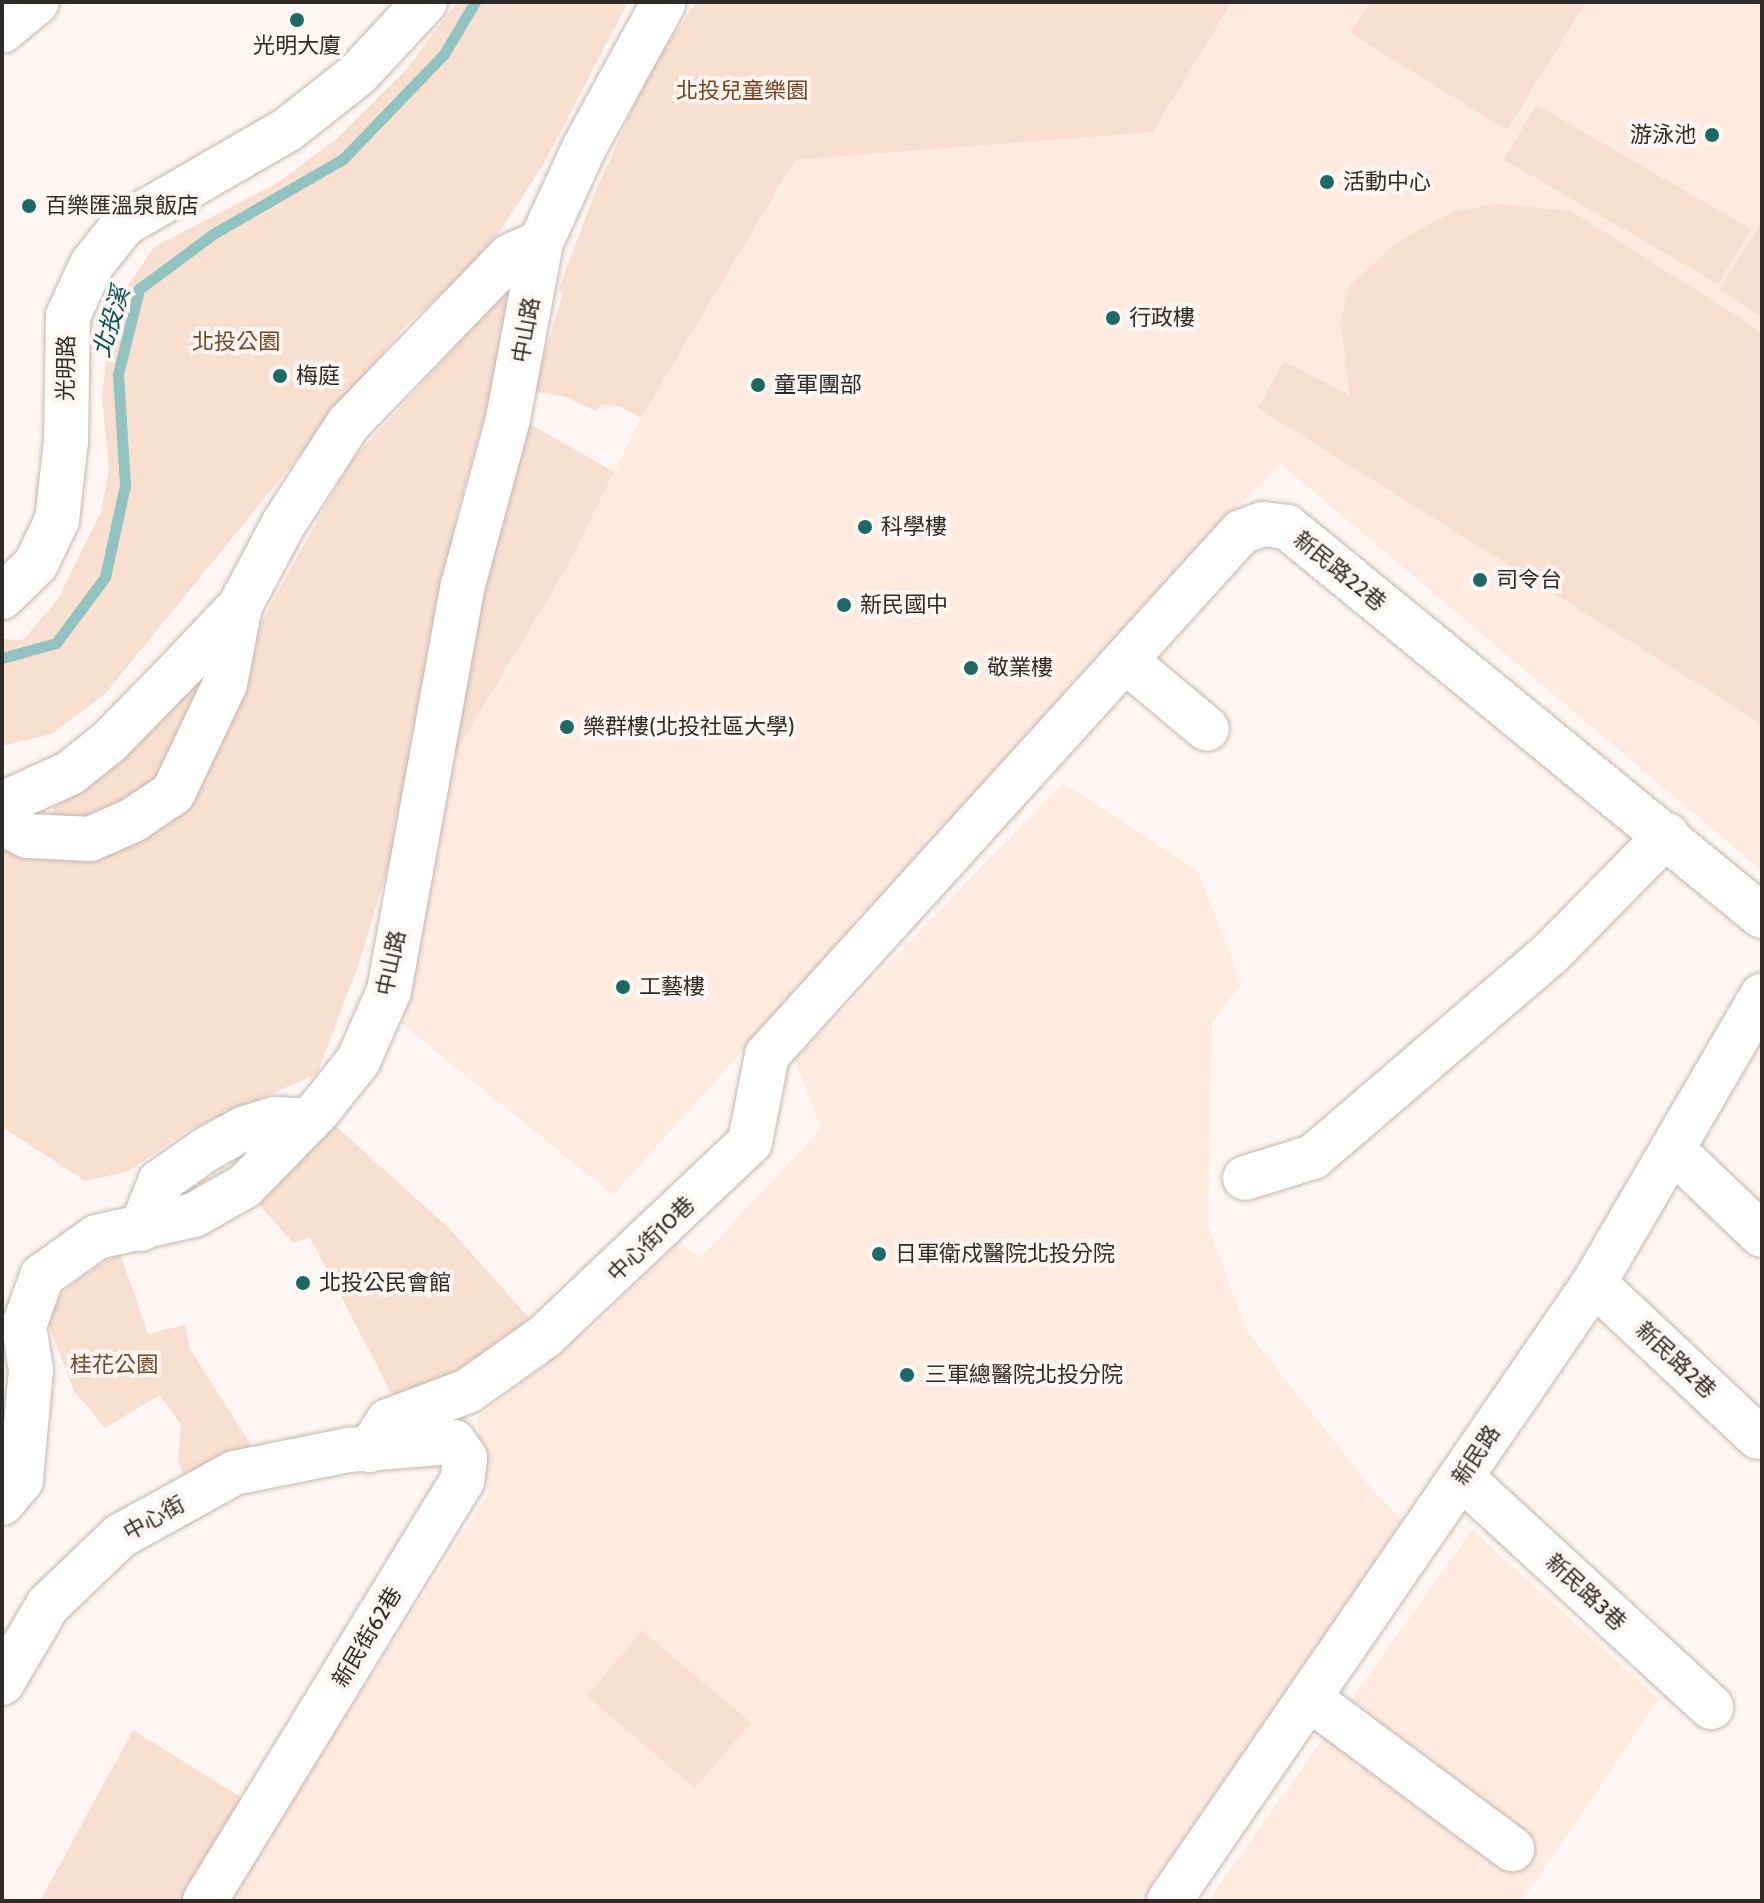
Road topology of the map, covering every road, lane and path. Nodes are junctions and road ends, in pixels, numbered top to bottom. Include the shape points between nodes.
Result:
1 (37, 2) edge
2 (425, 2) edge
3 (664, 2) edge
4 (2, 31) edge
5 (541, 242) junction
6 (2, 597) edge
7 (240, 606) junction
8 (1127, 662) junction
9 (1207, 729) dead end
10 (2, 804) edge
11 (2, 823) edge
12 (1667, 835) junction
13 (1762, 916) edge
14 (859, 959) joint
15 (1762, 996) edge
16 (1673, 1150) junction
17 (1245, 1178) dead end
18 (1762, 1235) edge
19 (1594, 1283) junction
20 (1758, 1437) dead end
21 (370, 1450) junction
22 (1461, 1477) junction
23 (2, 1503) edge
24 (2, 1683) edge
25 (1310, 1699) junction
26 (1711, 1707) dead end
27 (1512, 1849) dead end
28 (205, 1901) edge
29 (1169, 1901) edge

1 - 4 street
2 - 6 street, 光明路 via 357,75 299,121 218,174 124,224 92,264 68,316 66,441 57,520 36,564
3 - 5 street, 中山路 via 584,148
5 - 7 street, 中山路 via 510,256 348,424 284,523
5 - 23 street, 中山路 via 508,419 463,585 389,991 358,1061 309,1121 275,1119 205,1150 160,1182 141,1229 97,1237 42,1276 24,1326 31,1370 21,1480
7 - 10 street, 中山路 via 109,742 70,773
7 - 11 street via 225,684 173,793 133,820 90,839 28,836
8 - 9 street
8 - 12 street, 新民路22巷 via 1241,532 1263,524 1287,527
8 - 14 street, 新民路22巷
12 - 13 street, 新民路22巷
12 - 17 street via 1550,954 1313,1157
14 - 21 street, 中心街10巷 via 767,1055 750,1142 590,1299 524,1353 468,1391 388,1421
15 - 16 street, 新民路
16 - 18 street
16 - 19 street, 新民路
19 - 20 street, 新民路2巷
19 - 22 street, 新民路
21 - 24 street, 中心街 via 234,1473 120,1536 48,1605
21 - 28 street, 新民街62巷 via 454,1442 465,1458 462,1481
22 - 25 street, 新民路
22 - 26 street, 新民路3巷
25 - 27 street
25 - 29 street, 新民路

